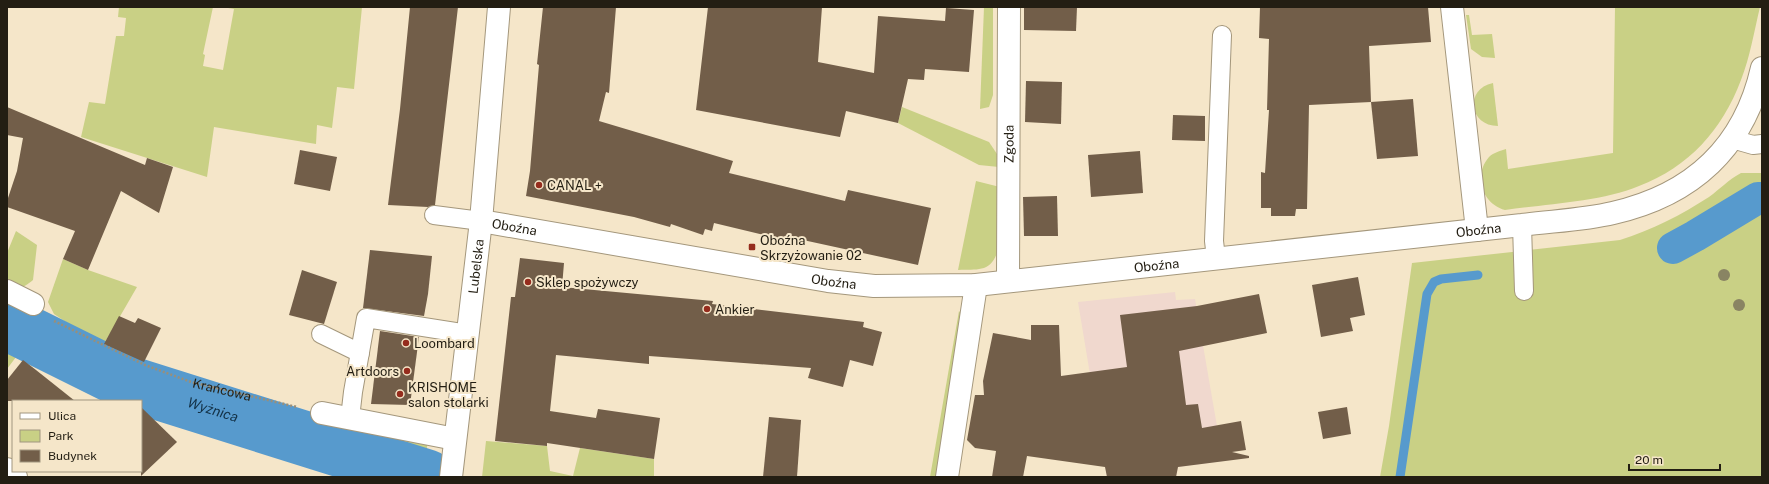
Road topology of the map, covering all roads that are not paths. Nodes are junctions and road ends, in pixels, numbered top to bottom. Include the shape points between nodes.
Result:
1 (499, 7) edge
2 (1009, 7) edge
3 (1452, 7) edge
4 (1222, 35) dead end
5 (1762, 68) edge
6 (1732, 139) junction
7 (1761, 145) edge
8 (434, 215) dead end
9 (481, 221) junction
10 (1522, 225) junction
11 (1477, 230) junction
12 (1216, 258) junction
13 (1008, 281) junction
14 (976, 285) junction
15 (7, 291) edge
16 (1524, 291) dead end
17 (33, 304) road end
18 (320, 334) dead end
19 (468, 334) junction
20 (360, 353) junction
21 (322, 413) road end
22 (350, 418) junction
23 (456, 439) junction
24 (7, 469) edge
25 (452, 471) edge
26 (16, 477) edge
27 (947, 477) edge

1 - 9 street, Lubelska
2 - 13 street, Zgoda
3 - 11 street
4 - 12 lane via 1214,241
5 - 6 street, Oboźna via 1747,113
6 - 7 lane
6 - 10 street, Oboźna via 1703,172 1666,195 1643,205 1612,214
8 - 9 lane
9 - 14 street, Oboźna via 828,281 874,286
9 - 19 street, Lubelska
10 - 11 street, Oboźna
10 - 16 lane
11 - 12 street, Oboźna
12 - 13 street, Oboźna
13 - 14 street, Oboźna
14 - 27 street
15 - 17 street
18 - 20 lane
19 - 20 lane via 366,318
19 - 23 street, Lubelska
20 - 22 lane
21 - 22 street
22 - 23 street
23 - 25 street, Lubelska
24 - 26 street

